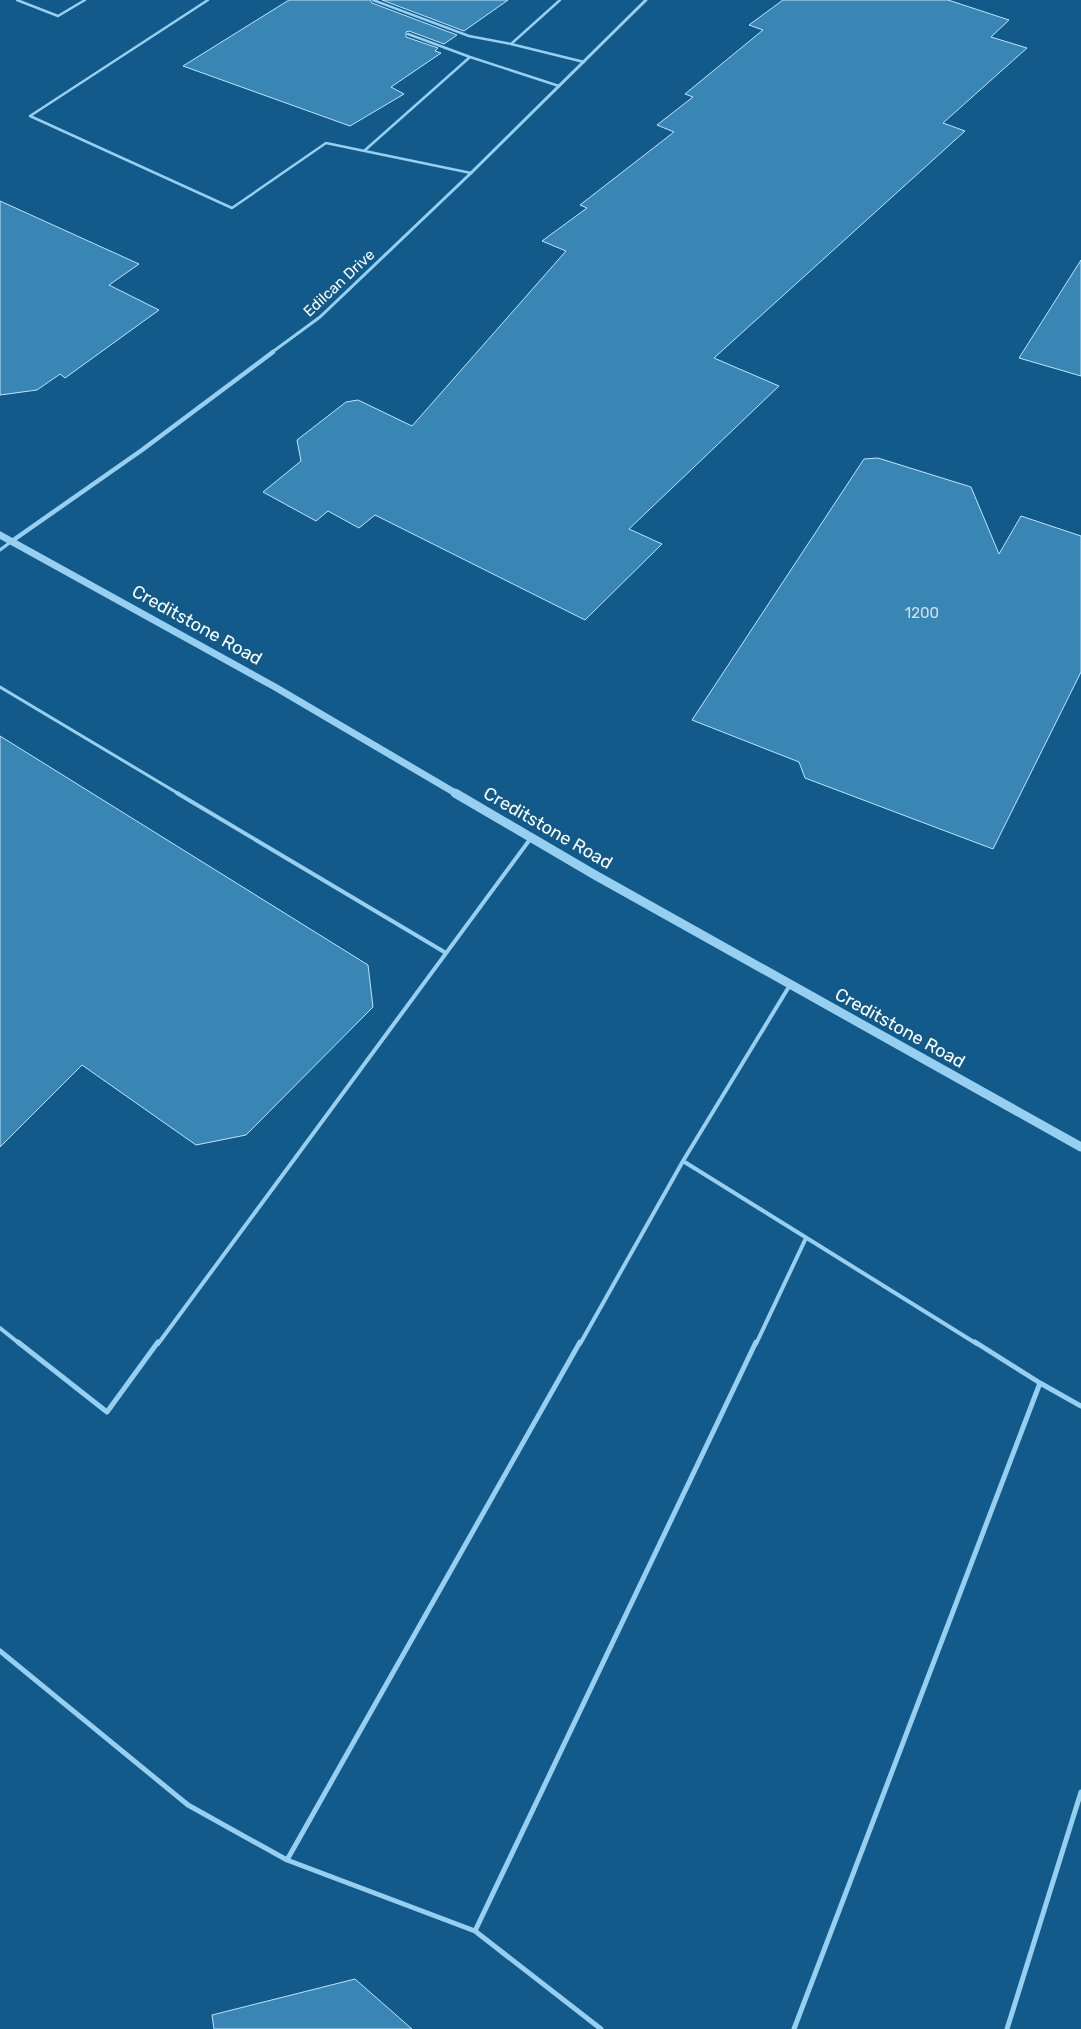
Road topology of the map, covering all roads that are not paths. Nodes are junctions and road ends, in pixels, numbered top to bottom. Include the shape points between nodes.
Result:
1 (18, 0) edge
2 (85, 0) edge
3 (208, 0) edge
4 (374, 0) edge
5 (560, 0) edge
6 (646, 0) edge
7 (408, 34) dead end
8 (512, 44) junction
9 (470, 57) junction
10 (584, 62) junction
11 (559, 86) junction
12 (364, 151) junction
13 (471, 174) junction
14 (0, 535) edge
15 (12, 541) junction
16 (0, 550) edge
17 (0, 687) edge
18 (531, 838) junction
19 (446, 953) junction
20 (790, 984) junction
21 (1081, 1147) edge
22 (683, 1161) junction
23 (806, 1238) junction
24 (0, 1328) edge
25 (1040, 1383) junction
26 (1081, 1406) edge
27 (0, 1651) edge
28 (1081, 1792) edge
29 (287, 1860) junction
30 (476, 1931) junction
31 (601, 2029) edge
32 (794, 2029) edge
33 (1006, 2029) edge

1 - 2 lane via 58,16
3 - 12 lane via 30,116 232,208 326,143
4 - 8 lane via 469,36
5 - 8 lane
6 - 10 street, Edilcan Drive
7 - 9 lane
8 - 10 lane
9 - 11 lane
9 - 12 lane
10 - 11 street, Edilcan Drive
11 - 13 street, Edilcan Drive
12 - 13 lane
13 - 15 street, Edilcan Drive via 320,317 290,341
14 - 15 street, Creditstone Road
15 - 16 lane
15 - 18 street, Creditstone Road via 276,687
17 - 19 lane
18 - 19 lane
18 - 20 street, Creditstone Road
19 - 24 lane via 106,1412
20 - 21 street, Creditstone Road
20 - 22 lane
22 - 23 lane
22 - 29 lane
23 - 25 lane
23 - 30 lane
25 - 26 lane
25 - 32 lane
27 - 29 lane via 188,1805
28 - 33 lane
29 - 30 lane
30 - 31 lane

